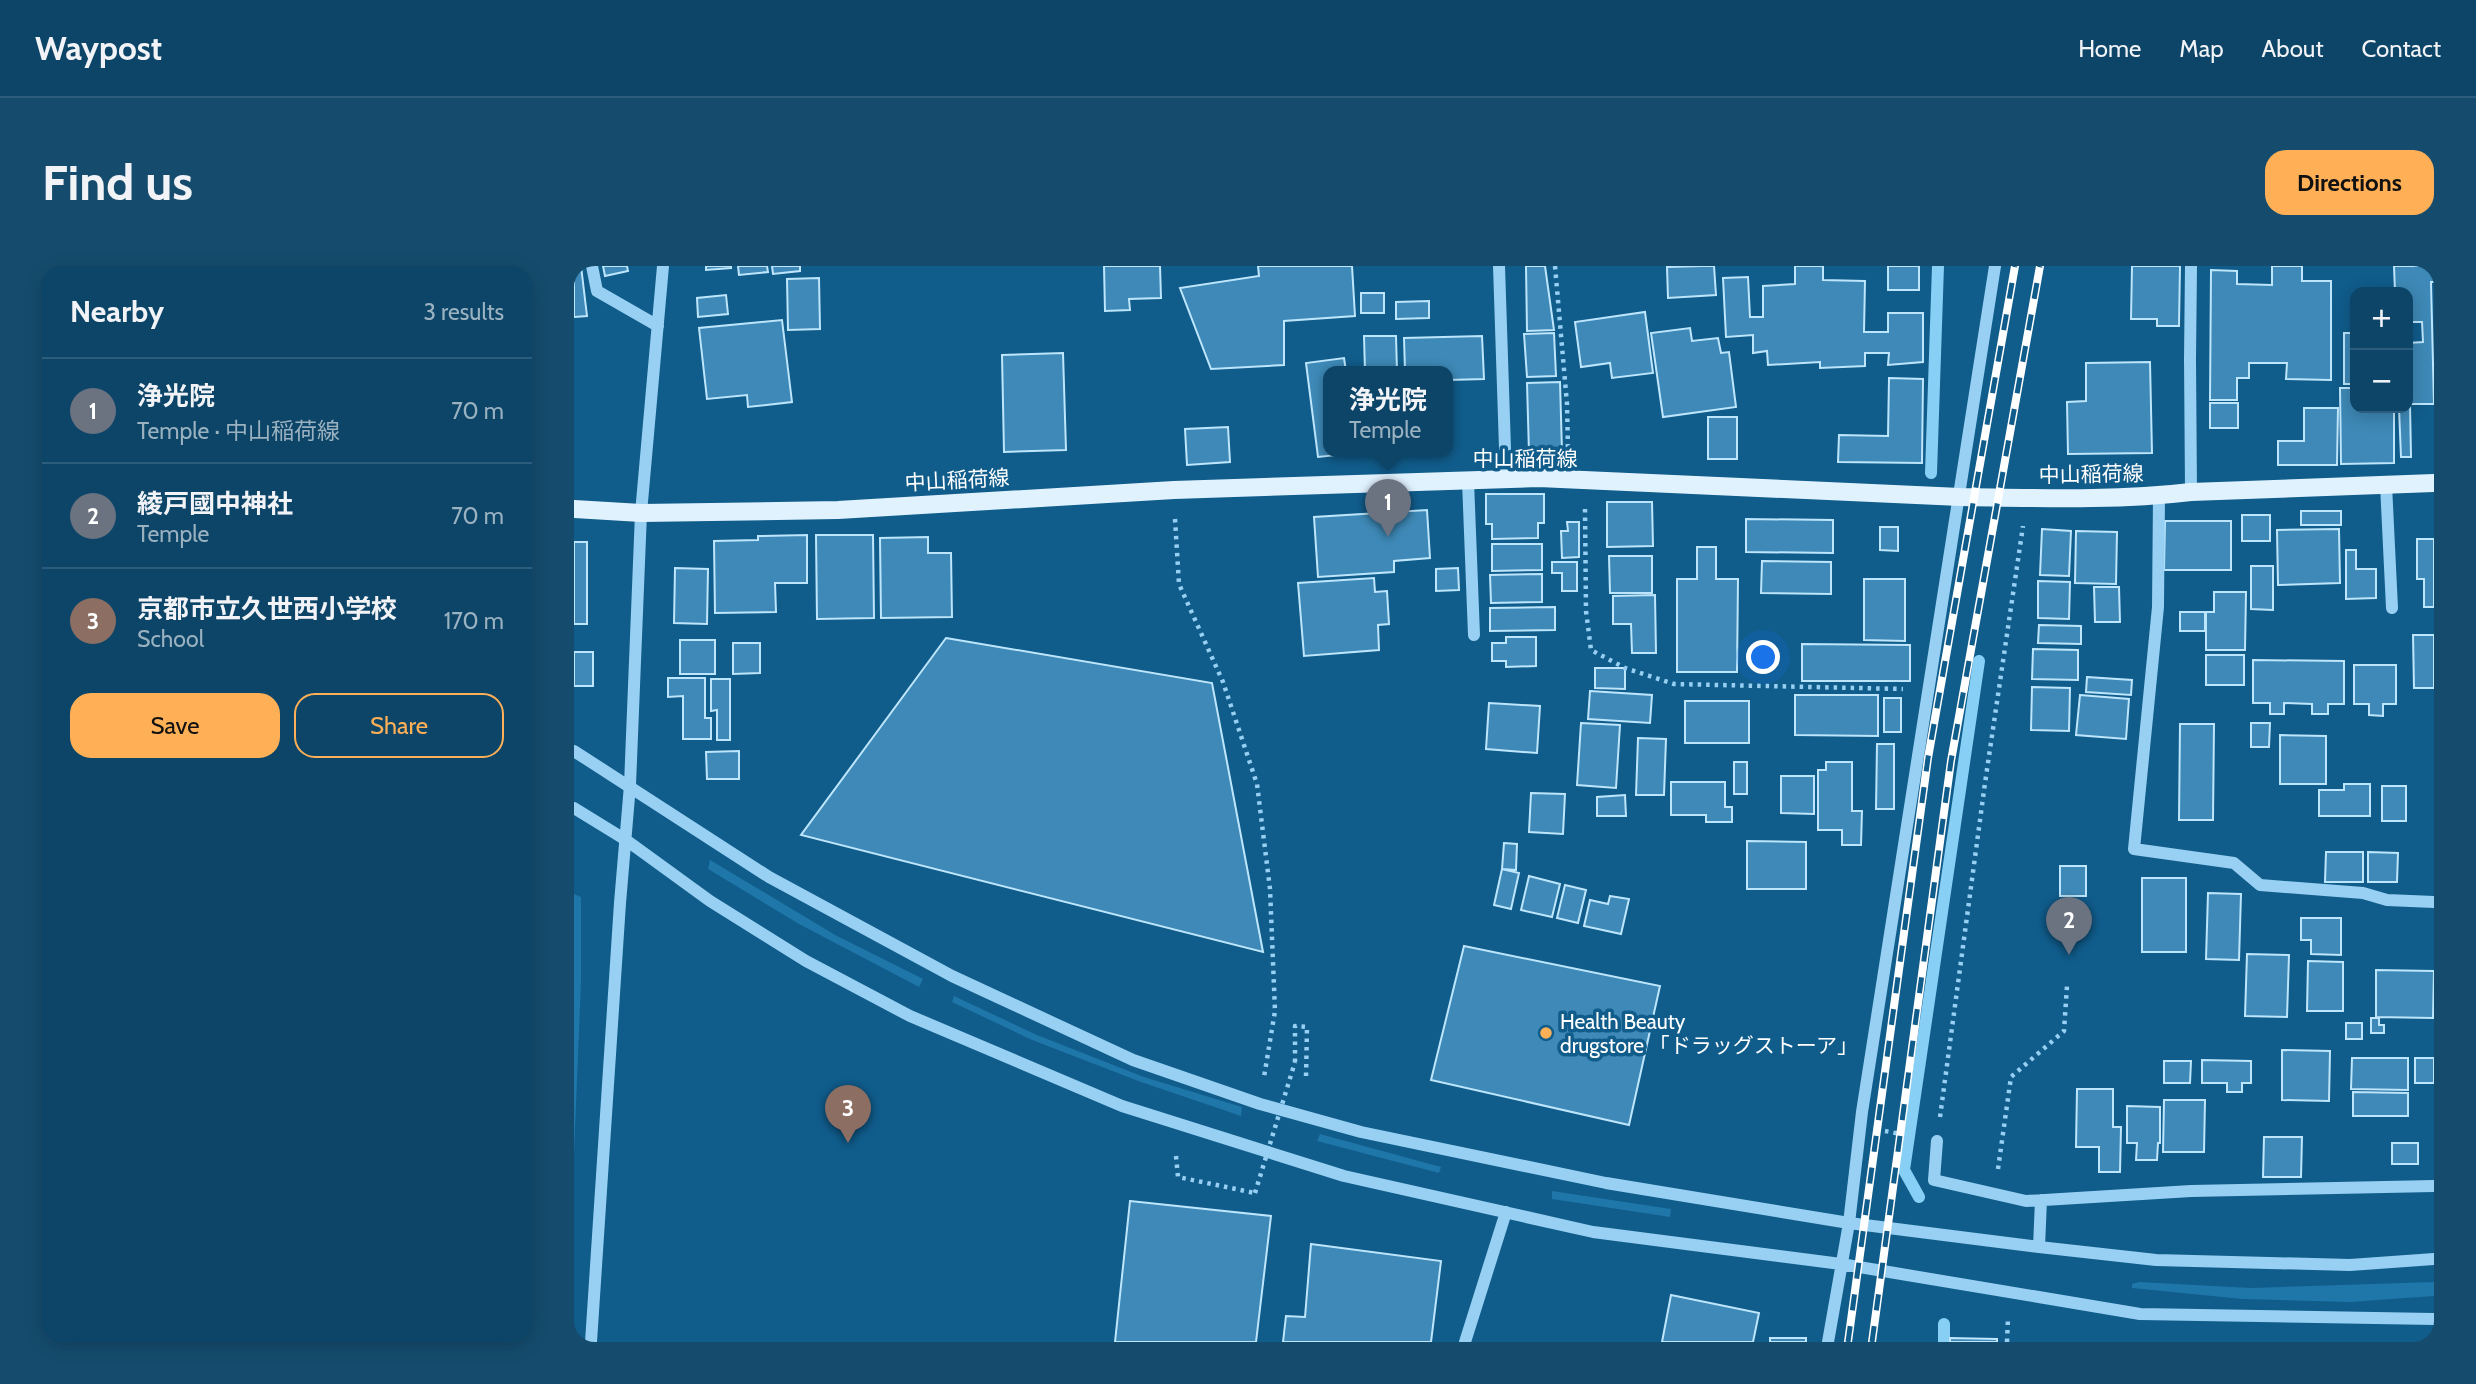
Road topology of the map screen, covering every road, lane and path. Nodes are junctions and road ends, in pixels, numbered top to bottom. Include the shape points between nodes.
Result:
1 (592, 266) edge
2 (663, 266) edge
3 (1499, 266) edge
4 (1555, 266) edge
5 (1995, 266) edge
6 (2192, 266) edge
7 (658, 326) junction
8 (1506, 479) junction
9 (1577, 480) junction
10 (1468, 481) junction
11 (2434, 483) edge
12 (2386, 485) junction
13 (1174, 490) junction
14 (2191, 492) junction
15 (2159, 496) junction
16 (1960, 497) junction
17 (2027, 498) junction
18 (574, 509) edge
19 (641, 513) junction
20 (2392, 608) dead end
21 (1474, 635) dead end
22 (1929, 690) junction
23 (574, 751) edge
24 (630, 785) junction
25 (574, 808) edge
26 (626, 840) junction
27 (2434, 902) edge
28 (2067, 986) dead end
29 (1306, 1078) dead end
30 (1260, 1104) junction
31 (1860, 1125) junction
32 (1937, 1141) junction
33 (1176, 1156) dead end
34 (2434, 1186) edge
35 (1995, 1194) junction
36 (2041, 1200) junction
37 (1506, 1212) junction
38 (1849, 1223) junction
39 (2039, 1247) junction
40 (2434, 1259) edge
41 (1841, 1264) junction
42 (2434, 1319) edge
43 (591, 1342) edge
44 (1465, 1342) edge
45 (1828, 1342) edge

1 - 7 street via 597,292
2 - 7 street
3 - 8 street
4 - 9 path
5 - 16 street
6 - 14 street
7 - 19 street
8 - 9 main road, 中山稲荷線
8 - 10 main road, 中山稲荷線
9 - 16 main road, 中山稲荷線
9 - 22 path via 1591,650 1625,668 1674,684
10 - 13 main road, 中山稲荷線
10 - 21 street
11 - 12 main road, 中山稲荷線
12 - 14 main road, 中山稲荷線
12 - 20 street
13 - 19 main road, 中山稲荷線 via 838,510
13 - 30 path via 1179,584 1223,682 1258,783 1270,889 1275,1011
14 - 15 main road, 中山稲荷線
15 - 17 main road, 中山稲荷線
15 - 27 street via 2158,607 2134,849 2234,863 2260,885
16 - 17 main road, 中山稲荷線
16 - 22 street
17 - 32 path
18 - 19 main road, 中山稲荷線
19 - 24 street
22 - 31 street
23 - 24 street
24 - 26 street
24 - 30 street via 769,877 952,976 1133,1060
25 - 26 street
26 - 37 street via 710,901 806,961 910,1016 1110,1101 1344,1176
26 - 43 street
28 - 35 path via 2064,1031 2011,1077
29 - 33 path, bridge via 1307,1027 1295,1026 1296,1062 1255,1193 1178,1177
30 - 38 street via 1361,1132 1606,1183
31 - 32 path
31 - 38 street
32 - 35 street via 1934,1180
34 - 36 street via 2191,1191
35 - 36 street
36 - 39 street
37 - 41 street via 1593,1232
37 - 44 street
38 - 39 street
38 - 41 street
39 - 40 street via 2156,1261 2350,1265
41 - 42 street via 2140,1314
41 - 45 street

